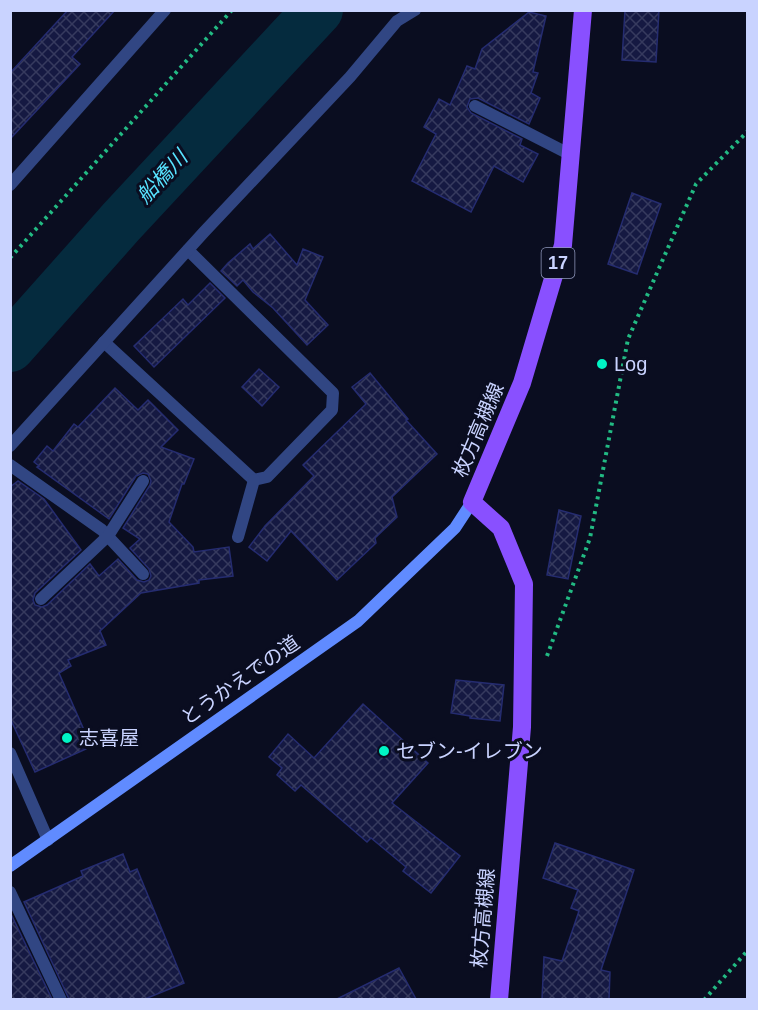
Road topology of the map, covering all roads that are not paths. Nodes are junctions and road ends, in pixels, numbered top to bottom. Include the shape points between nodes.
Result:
1 (165, 10) edge
2 (415, 10) edge
3 (583, 10) edge
4 (475, 106) dead end
5 (571, 155) junction
6 (10, 185) edge
7 (188, 250) junction
8 (104, 342) junction
9 (10, 446) edge
10 (10, 465) edge
11 (143, 480) dead end
12 (254, 480) junction
13 (472, 502) junction
14 (108, 536) junction
15 (238, 537) dead end
16 (143, 574) dead end
17 (41, 599) dead end
18 (10, 753) edge
19 (48, 840) junction
20 (10, 866) edge
21 (10, 892) edge
22 (61, 999) edge
23 (499, 999) edge

1 - 6 street
2 - 7 street via 397,21 350,77
3 - 5 main road, 枚方高槻線 / 17
4 - 5 street
5 - 13 main road, 枚方高槻線 / 17 via 563,245 522,383
7 - 8 street
7 - 12 street via 333,393 332,410 267,477
8 - 9 street
8 - 12 street
10 - 14 street
11 - 14 street
12 - 15 street
13 - 19 street, とうかえでの道 via 455,528 358,621
13 - 23 main road, 枚方高槻線 via 501,528 524,585 522,727
14 - 16 street
14 - 17 street
18 - 19 street
19 - 20 street, とうかえでの道
21 - 22 street

